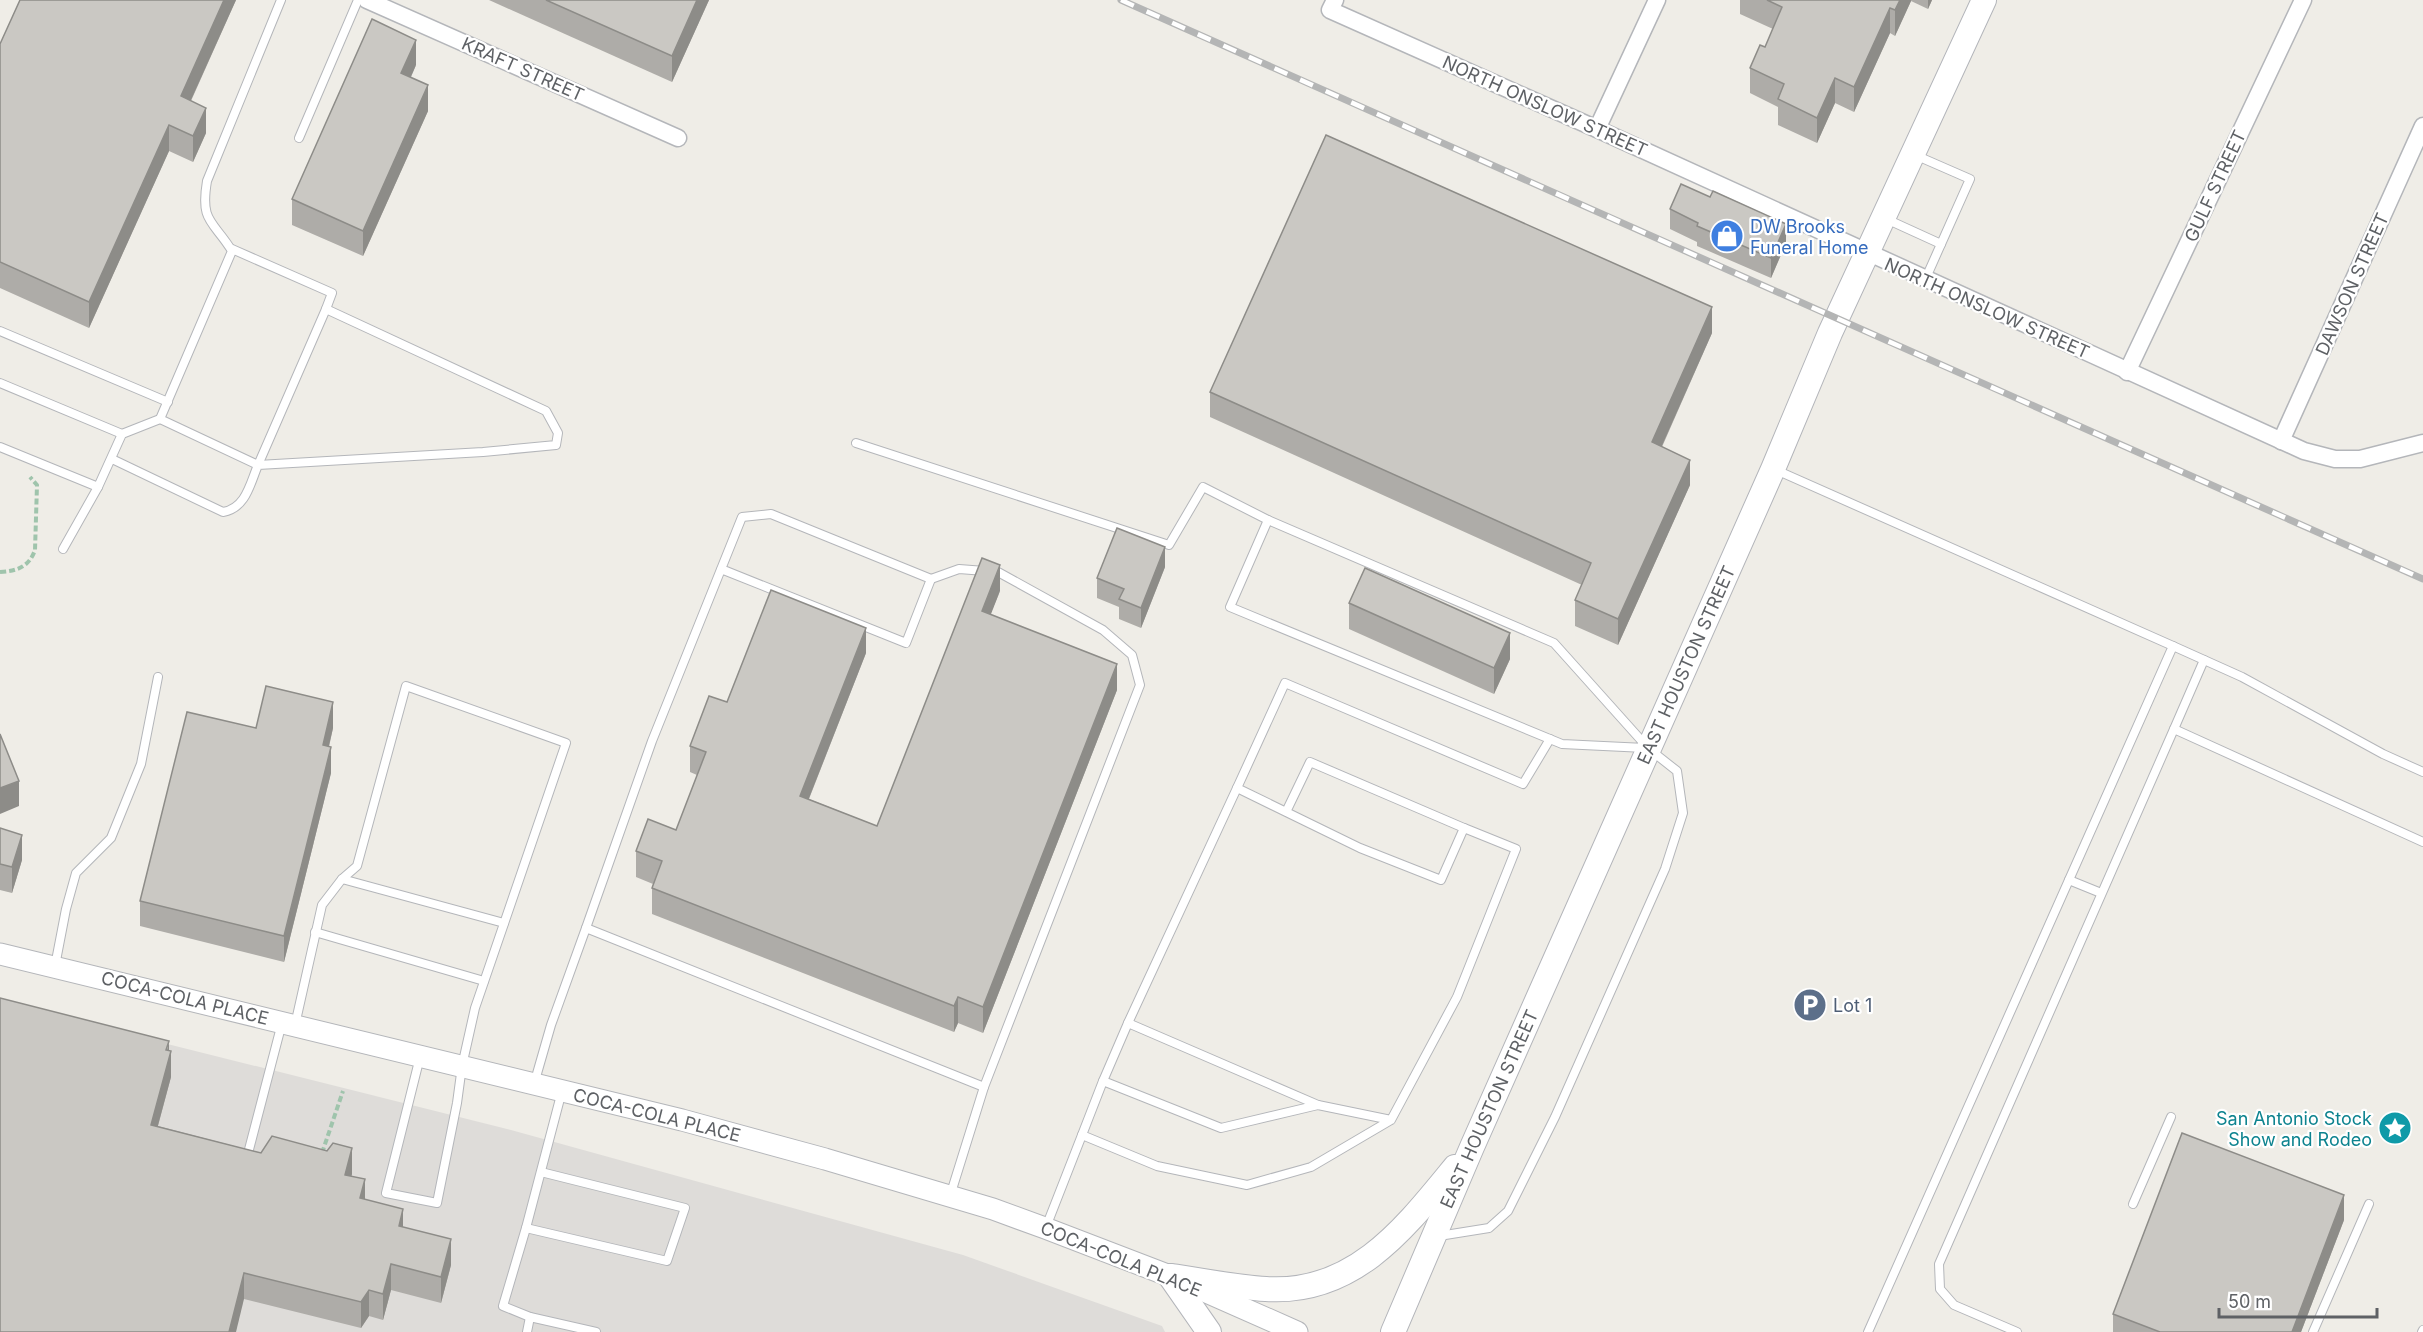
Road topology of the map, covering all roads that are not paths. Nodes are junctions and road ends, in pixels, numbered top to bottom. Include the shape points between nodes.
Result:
1 (281, 0) edge
2 (358, 0) edge
3 (367, 0) edge
4 (1657, 0) edge
5 (1984, 0) edge
6 (2303, 0) edge
7 (1332, 5) edge
8 (2423, 126) edge
9 (1597, 129) junction
10 (298, 138) dead end
11 (678, 138) dead end
12 (1912, 154) junction
13 (1883, 217) junction
14 (1941, 244) junction
15 (232, 249) junction
16 (1866, 253) junction
17 (1925, 280) junction
18 (326, 309) junction
19 (0, 331) edge
20 (2127, 372) junction
21 (0, 383) edge
22 (168, 402) junction
23 (160, 419) junction
24 (122, 434) junction
25 (2281, 441) junction
26 (856, 443) dead end
27 (2423, 443) edge
28 (0, 447) edge
29 (112, 459) junction
30 (258, 465) junction
31 (1773, 469) junction
32 (98, 487) junction
33 (1268, 520) junction
34 (63, 549) dead end
35 (721, 569) junction
36 (931, 579) junction
37 (2174, 646) junction
38 (2204, 660) junction
39 (158, 677) dead end
40 (2174, 729) junction
41 (1550, 739) junction
42 (1649, 748) junction
43 (2423, 772) edge
44 (1237, 788) junction
45 (1287, 812) junction
46 (1464, 828) junction
47 (2423, 842) edge
48 (342, 879) junction
49 (2069, 880) junction
50 (2101, 893) junction
51 (504, 923) junction
52 (586, 928) junction
53 (315, 932) junction
54 (0, 954) edge
55 (55, 967) junction
56 (484, 981) junction
57 (1128, 1023) junction
58 (289, 1024) junction
59 (420, 1055) junction
60 (462, 1066) junction
61 (1102, 1081) junction
62 (534, 1084) junction
63 (984, 1087) junction
64 (562, 1091) junction
65 (1318, 1105) junction
66 (2172, 1117) dead end
67 (1391, 1120) junction
68 (1082, 1136) junction
69 (1472, 1147) junction
70 (246, 1162) edge
71 (541, 1172) junction
72 (949, 1197) junction
73 (2133, 1204) dead end
74 (2369, 1204) dead end
75 (526, 1228) junction
76 (1045, 1228) junction
77 (1434, 1237) junction
78 (1170, 1276) junction
79 (530, 1317) junction
80 (527, 1332) edge
81 (596, 1332) edge
82 (1209, 1332) edge
83 (1297, 1332) edge
84 (1393, 1332) edge
85 (1868, 1332) edge
86 (2017, 1332) edge
87 (2313, 1332) edge

1 - 15 lane via 207,181 208,221
2 - 10 lane
3 - 11 street, KRAFT STREET
4 - 9 street
5 - 12 main road, EAST HOUSTON STREET
6 - 20 street, GULF STREET
7 - 9 street, NORTH ONSLOW STREET
8 - 25 street, DAWSON STREET
9 - 16 street, NORTH ONSLOW STREET
12 - 13 main road, EAST HOUSTON STREET
12 - 14 lane via 1970,179
13 - 14 lane
13 - 16 main road, EAST HOUSTON STREET
14 - 17 lane
15 - 18 lane via 332,293
15 - 22 lane
16 - 17 street, NORTH ONSLOW STREET
16 - 31 main road, EAST HOUSTON STREET
17 - 20 street, NORTH ONSLOW STREET
18 - 30 lane
18 - 30 lane via 546,411 558,433 556,444
19 - 22 lane
20 - 25 street, NORTH ONSLOW STREET
21 - 24 lane
22 - 23 lane
23 - 24 lane
23 - 30 lane
24 - 29 lane
25 - 27 street, NORTH ONSLOW STREET via 2335,459 2360,459
26 - 33 lane via 1169,545 1203,487
28 - 32 lane
29 - 30 lane via 223,512 244,501
29 - 32 lane
31 - 37 lane
31 - 42 main road, EAST HOUSTON STREET
32 - 34 lane
33 - 41 lane via 1230,607
33 - 42 lane via 1554,643
35 - 36 lane via 742,517 771,514
35 - 36 lane via 906,643
35 - 52 lane via 652,741
36 - 63 lane via 959,569 998,572 1103,630 1132,655 1140,685
37 - 38 lane
37 - 49 lane
38 - 40 lane
38 - 43 lane via 2242,676
39 - 55 lane via 141,764 111,838 76,873
40 - 47 lane
40 - 50 lane
41 - 42 lane via 1562,744
41 - 44 lane via 1523,784 1285,683
42 - 69 main road, EAST HOUSTON STREET
42 - 77 lane via 1677,771 1683,813 1665,868 1555,1117 1508,1211 1489,1228
44 - 45 lane
44 - 57 lane
45 - 46 lane via 1310,762
45 - 46 lane via 1360,848 1441,880
46 - 67 lane via 1516,849 1457,998
48 - 51 lane
48 - 51 lane via 357,866 406,686 566,743
48 - 53 lane via 322,905
49 - 50 lane
49 - 85 lane
50 - 86 lane via 1939,1264 1940,1289 1954,1305
51 - 56 lane
52 - 62 lane
52 - 63 lane
53 - 56 lane
53 - 58 lane
54 - 55 street, COCA-COLA PLACE
55 - 58 street, COCA-COLA PLACE
56 - 60 lane
57 - 61 lane
57 - 65 lane
58 - 59 street, COCA-COLA PLACE
58 - 70 lane
59 - 60 street, COCA-COLA PLACE
59 - 60 lane via 386,1192 437,1203
60 - 62 street, COCA-COLA PLACE
61 - 65 lane via 1221,1128
61 - 68 lane
62 - 64 street, COCA-COLA PLACE
63 - 72 lane
64 - 71 lane
64 - 72 street, COCA-COLA PLACE via 792,1150
65 - 67 lane
66 - 73 lane
67 - 68 lane via 1311,1167 1247,1185 1157,1166
68 - 76 lane
69 - 77 main road, EAST HOUSTON STREET
69 - 78 main road via 1405,1228 1365,1262 1318,1284 1268,1289
71 - 75 lane
71 - 75 lane via 685,1208 667,1261
72 - 76 street, COCA-COLA PLACE
74 - 87 lane
75 - 79 lane via 503,1306
76 - 78 street, COCA-COLA PLACE
77 - 84 main road, EAST HOUSTON STREET
78 - 82 main road
78 - 83 street, COCA-COLA PLACE
79 - 80 lane
79 - 81 lane

